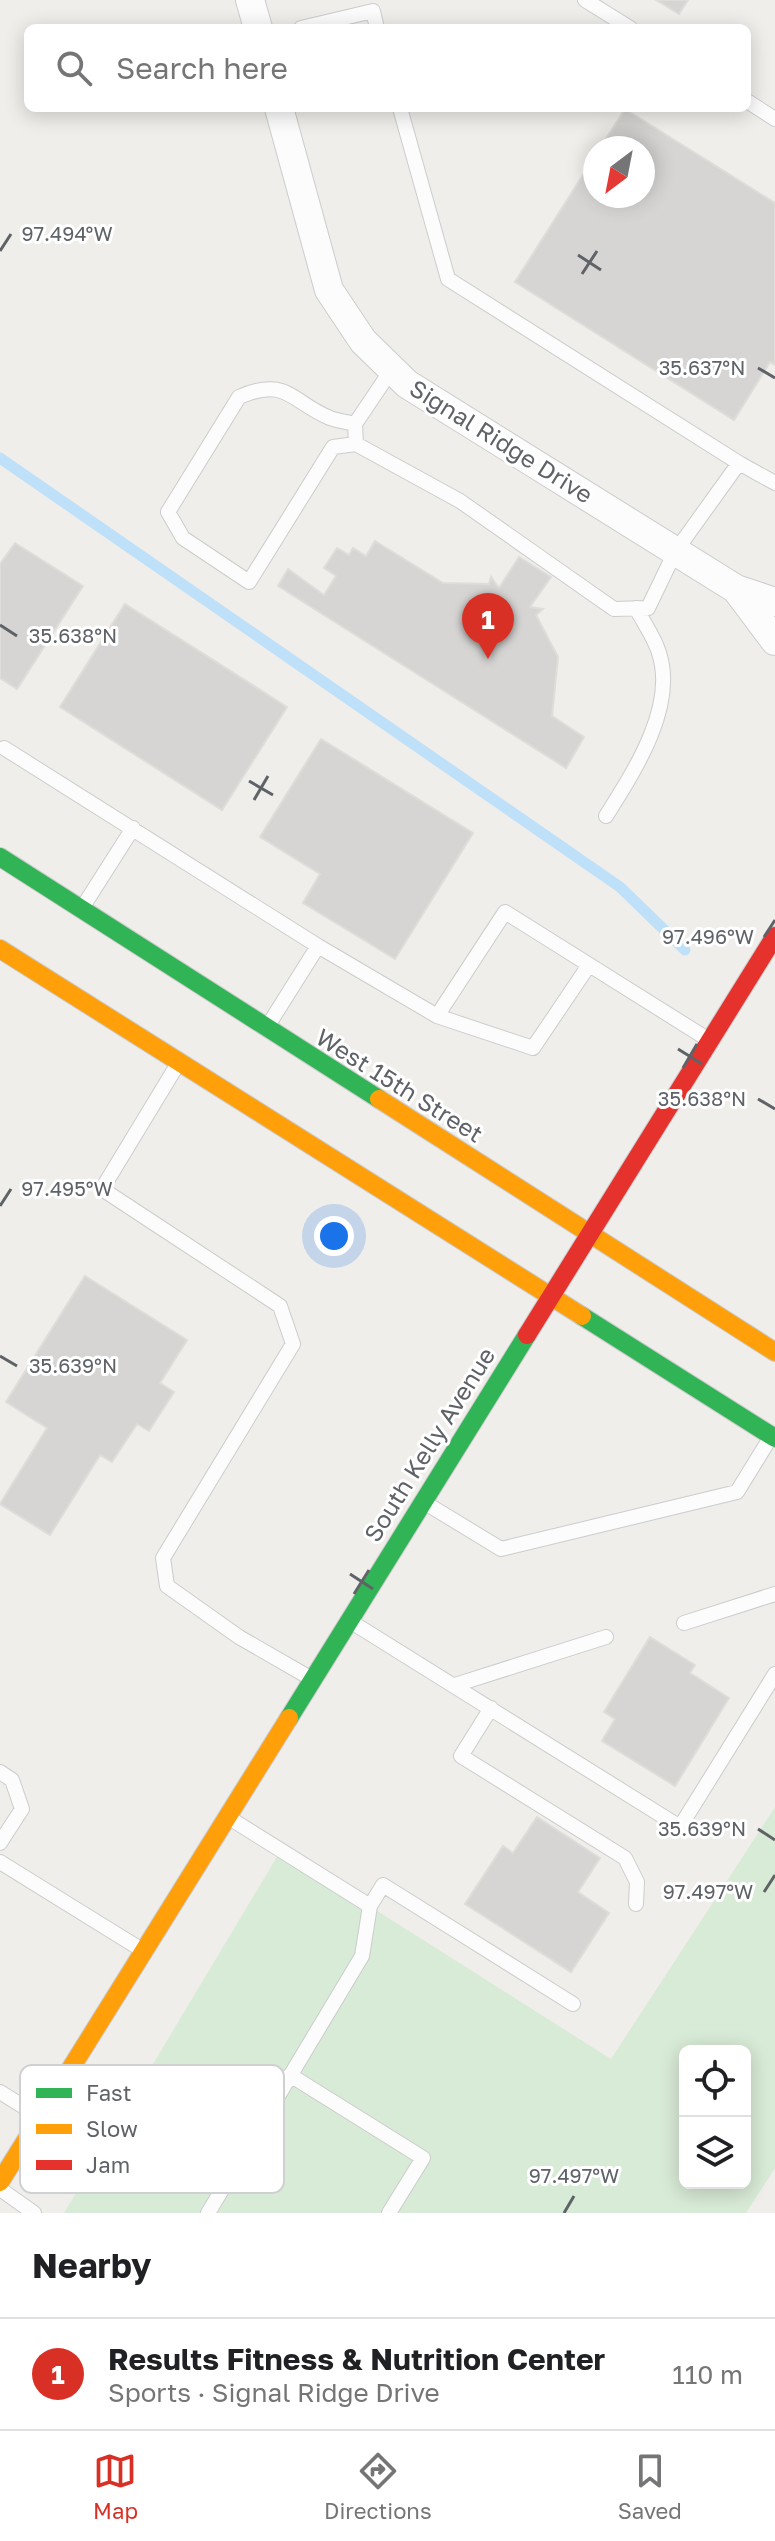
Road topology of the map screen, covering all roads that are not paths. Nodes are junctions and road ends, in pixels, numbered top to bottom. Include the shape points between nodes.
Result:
1 (250, 0) edge
2 (585, 0) edge
3 (257, 24) edge
4 (318, 24) edge
5 (376, 24) edge
6 (624, 24) edge
7 (751, 104) edge
8 (280, 112) edge
9 (401, 112) edge
10 (775, 119) edge
11 (392, 369) junction
12 (355, 424) junction
13 (356, 444) junction
14 (739, 463) junction
15 (775, 483) edge
16 (675, 552) junction
17 (736, 589) junction
18 (775, 602) edge
19 (636, 608) junction
20 (775, 641) edge
21 (4, 748) dead end
22 (606, 816) dead end
23 (133, 828) junction
24 (0, 857) edge
25 (81, 909) junction
26 (775, 936) edge
27 (318, 946) junction
28 (0, 949) edge
29 (589, 965) junction
30 (437, 1016) junction
31 (266, 1029) junction
32 (709, 1040) junction
33 (179, 1063) junction
34 (589, 1234) junction
35 (551, 1296) junction
36 (775, 1352) edge
37 (773, 1437) edge
38 (423, 1502) junction
39 (775, 1594) edge
40 (349, 1620) junction
41 (684, 1623) dead end
42 (606, 1637) dead end
43 (775, 1674) edge
44 (312, 1680) junction
45 (455, 1685) junction
46 (491, 1708) junction
47 (0, 1772) edge
48 (227, 1816) junction
49 (0, 1843) edge
50 (0, 1862) edge
51 (636, 1904) dead end
52 (370, 1906) junction
53 (143, 1951) junction
54 (573, 2004) dead end
55 (73, 2065) edge
56 (290, 2075) junction
57 (284, 2085) edge
58 (0, 2092) edge
59 (20, 2105) edge
60 (20, 2150) edge
61 (0, 2182) edge
62 (0, 2189) edge
63 (220, 2193) edge
64 (34, 2213) edge
65 (208, 2213) edge
66 (389, 2213) edge

1 - 3 street
2 - 6 lane
4 - 5 lane via 373,11
7 - 10 lane
8 - 11 street, Signal Ridge Drive via 329,290 363,341
9 - 14 lane via 448,279
11 - 12 lane
11 - 16 street, Signal Ridge Drive via 407,384
12 - 13 lane
12 - 13 lane via 330,418 285,390 259,388 239,397 168,512 183,538 249,582 333,447
13 - 19 lane via 460,501 614,609
14 - 15 lane
14 - 16 lane
16 - 17 street, Signal Ridge Drive
16 - 19 lane via 648,608
17 - 18 street, Signal Ridge Drive
17 - 20 street, Signal Ridge Drive
19 - 22 lane via 659,653 663,674 657,718 642,759
21 - 23 lane
23 - 25 lane
23 - 27 lane
24 - 25 main road, West 15th Street
25 - 31 main road, West 15th Street
26 - 32 main road, South Kelly Avenue
27 - 30 lane
27 - 31 lane
28 - 33 main road
29 - 30 lane via 533,1048
29 - 30 lane via 505,912
29 - 32 lane
31 - 34 main road, West 15th Street
32 - 34 main road, South Kelly Avenue
33 - 35 main road
33 - 44 lane via 102,1189 280,1306 293,1344 163,1558 167,1586
34 - 35 main road, South Kelly Avenue
34 - 36 main road, West 15th Street
35 - 37 main road
35 - 38 main road, South Kelly Avenue
37 - 38 lane via 737,1492 501,1549
38 - 40 main road, South Kelly Avenue
39 - 41 lane
40 - 44 main road, South Kelly Avenue
40 - 45 lane
42 - 45 lane
43 - 46 lane via 680,1827
44 - 48 main road, South Kelly Avenue
45 - 46 lane
46 - 51 lane via 461,1756 625,1858 637,1882
47 - 49 lane via 12,1780 22,1809
48 - 52 lane
48 - 53 main road, South Kelly Avenue
50 - 53 lane
52 - 54 lane via 383,1885
52 - 56 lane via 362,1956
53 - 55 main road, South Kelly Avenue
56 - 57 lane
56 - 66 lane via 423,2158
58 - 59 lane
60 - 61 main road, South Kelly Avenue
62 - 64 lane
63 - 65 lane

